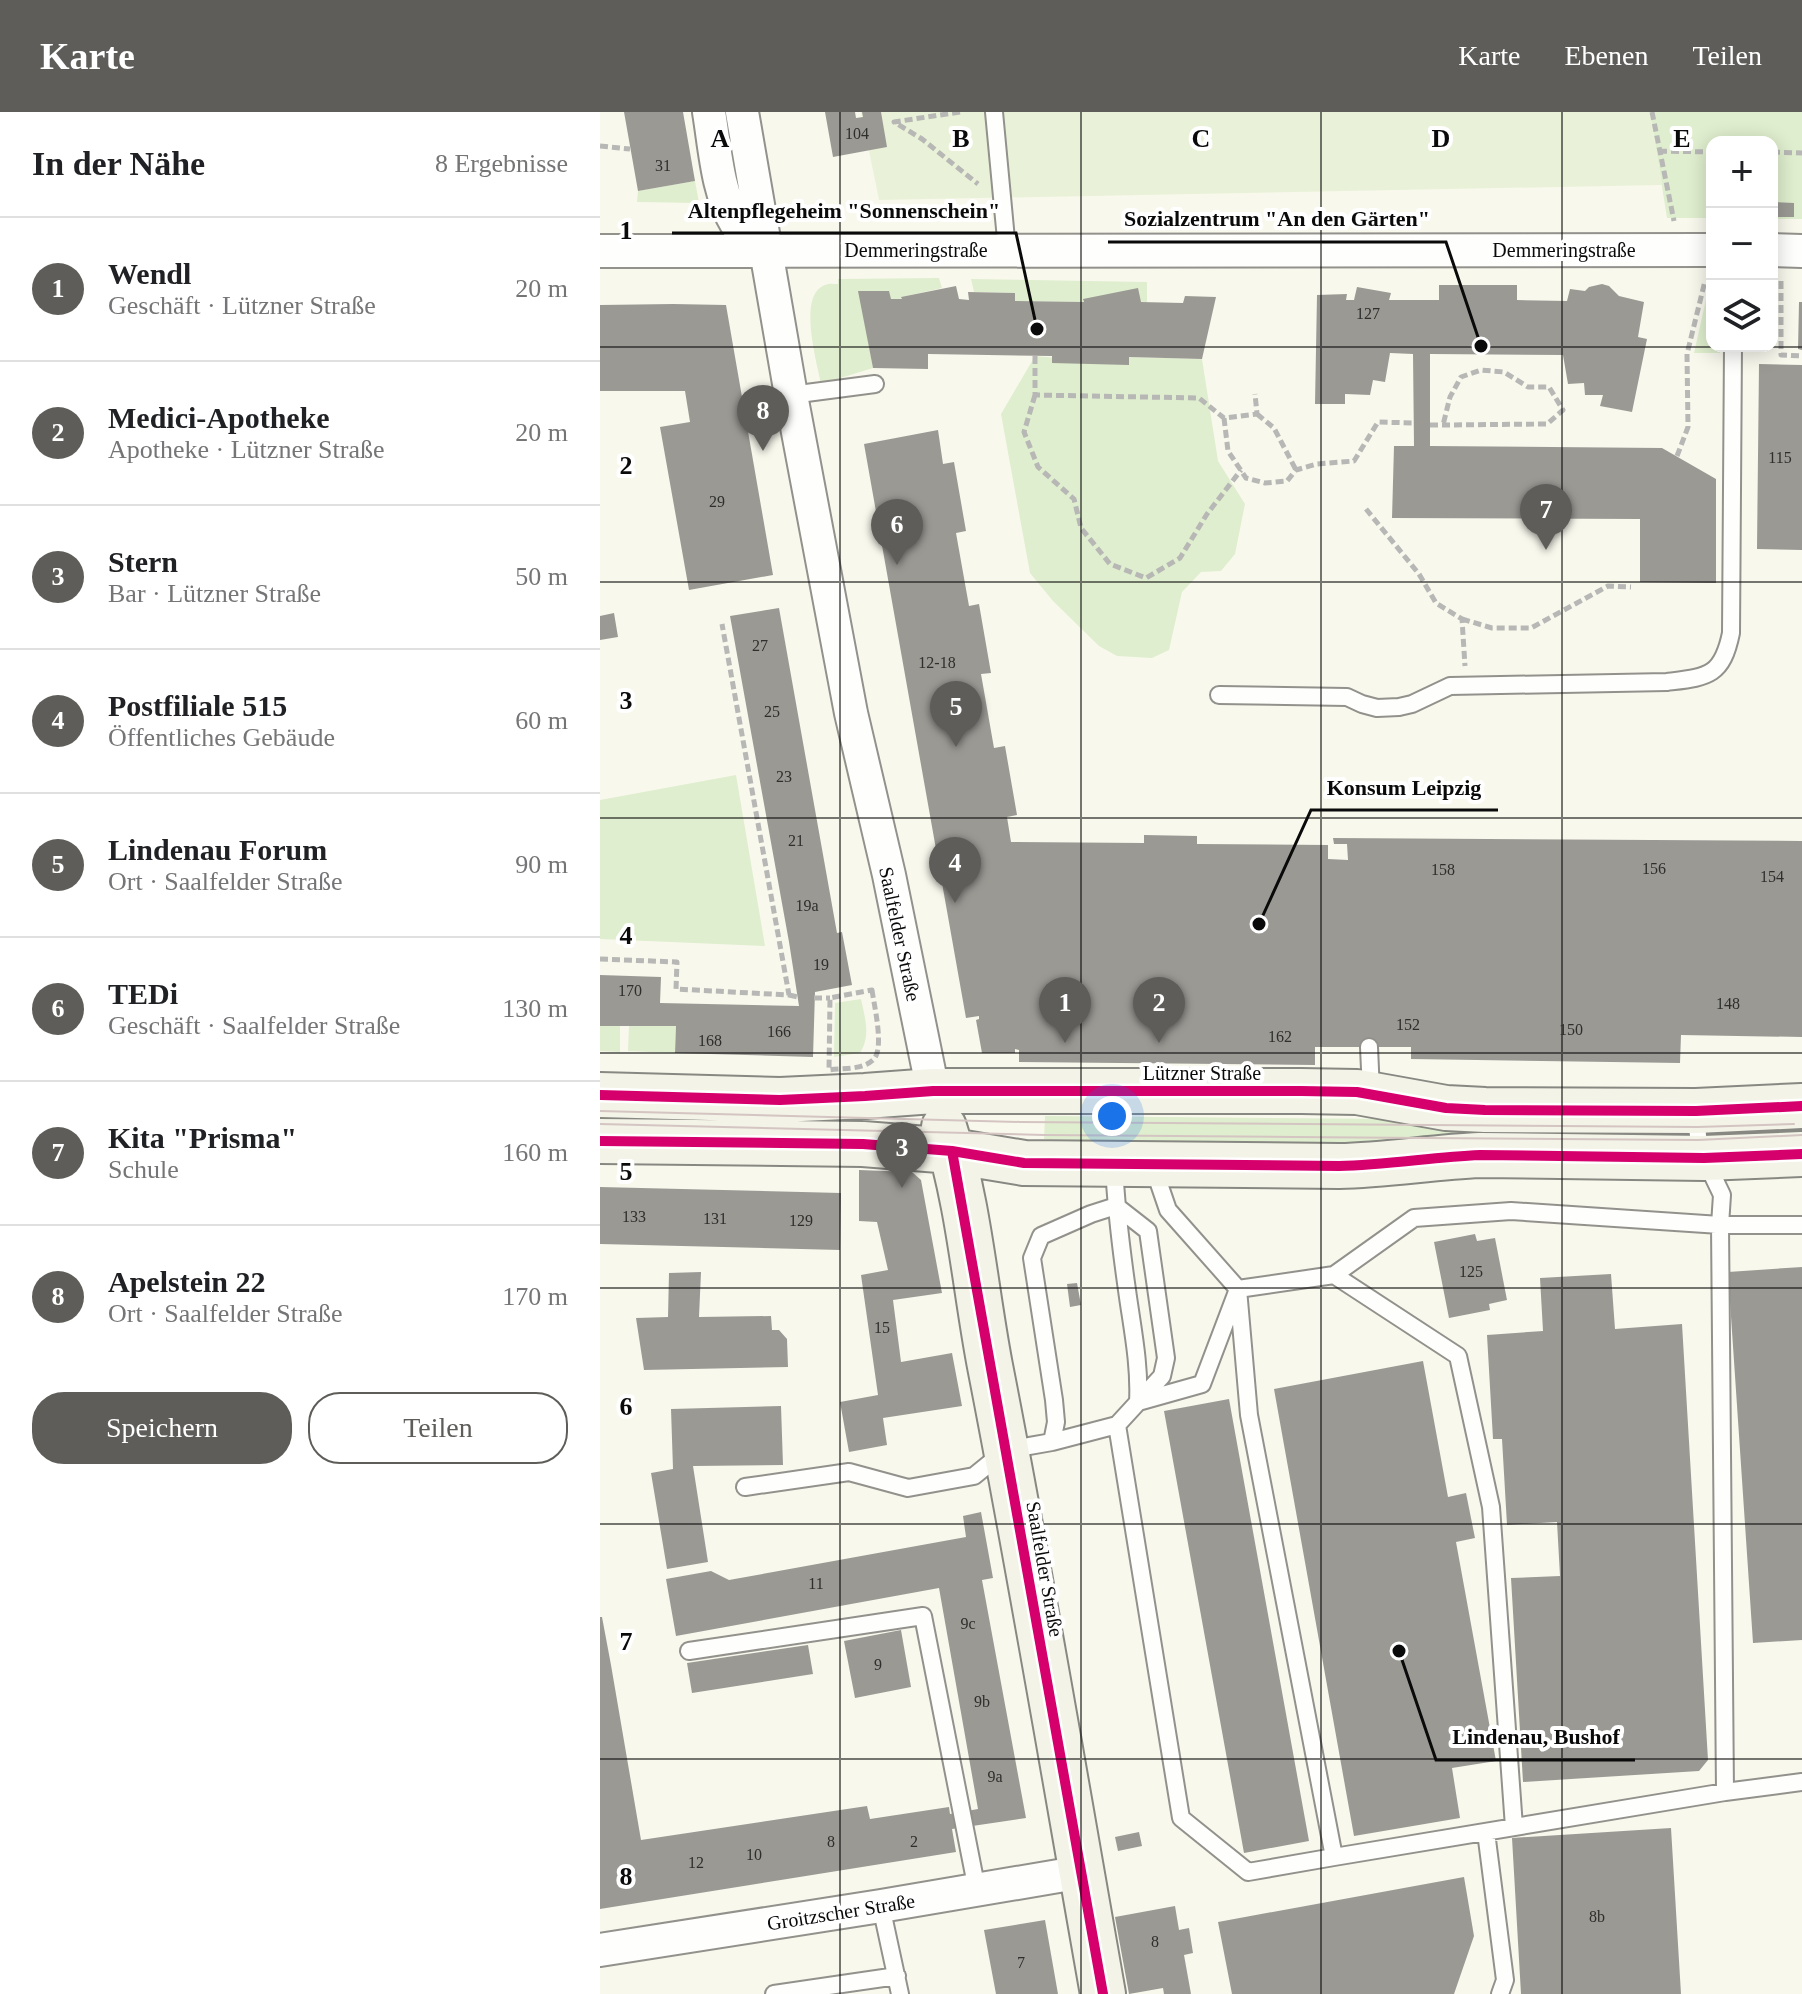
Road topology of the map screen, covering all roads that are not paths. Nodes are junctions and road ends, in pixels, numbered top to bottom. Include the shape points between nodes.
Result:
1 (709, 112) edge
2 (742, 112) edge
3 (994, 112) edge
4 (1007, 250) junction
5 (1706, 250) edge
6 (600, 251) edge
7 (765, 251) junction
8 (1802, 251) edge
9 (1778, 262) edge
10 (1733, 352) edge
11 (875, 384) dead end
12 (791, 395) junction
13 (1219, 695) dead end
14 (1369, 1047) dead end
15 (933, 1091) junction
16 (1371, 1094) junction
17 (600, 1095) edge
18 (1802, 1106) edge
19 (1696, 1111) junction
20 (600, 1141) edge
21 (952, 1151) junction
22 (1802, 1154) edge
23 (1704, 1158) junction
24 (1133, 1164) junction
25 (1116, 1206) junction
26 (1720, 1225) junction
27 (1802, 1225) edge
28 (1334, 1275) junction
29 (1238, 1289) junction
30 (1138, 1402) junction
31 (1117, 1425) junction
32 (1052, 1442) junction
33 (1006, 1450) junction
34 (745, 1487) dead end
35 (689, 1651) dead end
36 (1802, 1782) edge
37 (1725, 1792) junction
38 (1514, 1827) junction
39 (1486, 1832) junction
40 (1334, 1857) junction
41 (1082, 1872) junction
42 (977, 1890) junction
43 (881, 1906) junction
44 (600, 1950) edge
45 (897, 1976) junction
46 (774, 1994) edge
47 (900, 1994) edge
48 (1103, 1994) edge
49 (1500, 1994) edge

1 - 7 street via 723,192 737,225
2 - 7 street, Saalfelder Straße
3 - 4 lane
4 - 5 street, Demmeringstraße
4 - 7 street, Demmeringstraße
6 - 7 street, Demmeringstraße
7 - 12 street, Saalfelder Straße
8 - 9 street
10 - 13 lane via 1731,633 1714,670 1700,678 1667,682 1450,686 1399,707 1377,708 1347,697
11 - 12 lane
12 - 15 street, Saalfelder Straße via 851,713
14 - 16 lane
15 - 16 main road, Lützner Straße
15 - 17 main road, Lützner Straße via 780,1100
15 - 21 main road, Saalfelder Straße
16 - 19 main road, Lützner Straße via 1446,1108
18 - 19 main road, Lützner Straße
19 - 23 lane
20 - 21 main road via 863,1144
21 - 24 main road via 1024,1163
21 - 33 main road, Saalfelder Straße
22 - 23 main road
23 - 24 main road via 1480,1155 1379,1165
23 - 26 lane via 1722,1195
24 - 25 lane
24 - 29 lane
25 - 30 lane
25 - 30 lane via 1148,1231 1166,1358 1162,1376
25 - 32 lane via 1041,1236 1032,1258 1054,1400
26 - 27 lane
26 - 28 lane via 1511,1211 1414,1218
26 - 37 lane
28 - 29 lane
28 - 38 lane via 1458,1356 1491,1507
29 - 30 lane via 1202,1384
29 - 40 lane via 1249,1415
30 - 31 lane
31 - 32 lane
31 - 40 lane via 1181,1818 1248,1872
32 - 33 lane
33 - 34 lane via 974,1476 908,1488 849,1472
33 - 41 main road, Saalfelder Straße
35 - 42 lane via 923,1616
36 - 37 lane
37 - 38 lane
38 - 39 lane
39 - 40 lane
39 - 49 lane via 1505,1980
41 - 42 street, Groitzscher Straße
41 - 48 main road, Saalfelder Straße
42 - 43 street, Groitzscher Straße
43 - 44 street, Groitzscher Straße
43 - 45 lane
45 - 46 lane
45 - 47 lane

